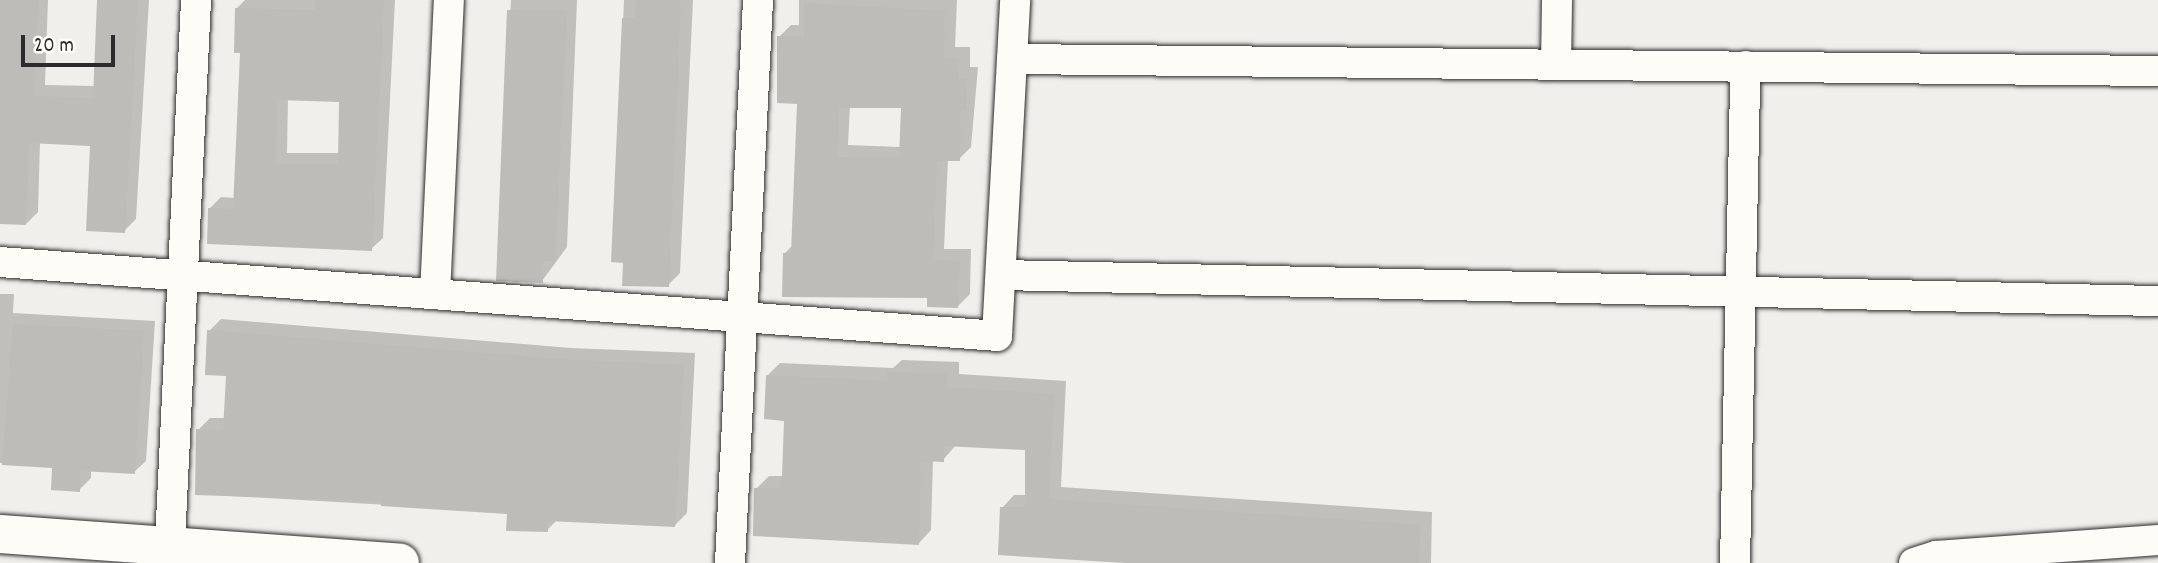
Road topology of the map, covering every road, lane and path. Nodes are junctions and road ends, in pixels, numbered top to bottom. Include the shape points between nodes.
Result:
1 (196, 0) edge
2 (449, 0) edge
3 (758, 0) edge
4 (1015, 0) edge
5 (1557, 0) edge
6 (1012, 59) junction
7 (1556, 65) junction
8 (1745, 66) junction
9 (2158, 71) edge
10 (0, 262) edge
11 (183, 275) junction
12 (1001, 275) junction
13 (1740, 292) junction
14 (435, 294) junction
15 (2158, 301) edge
16 (742, 317) junction
17 (0, 534) edge
18 (2158, 540) edge
19 (170, 554) edge
20 (400, 563) edge
21 (730, 563) edge
22 (1735, 563) edge
23 (1914, 563) edge

1 - 11 street
2 - 14 street
3 - 16 street
4 - 6 street
5 - 7 street
6 - 7 street
6 - 12 street
7 - 8 street
8 - 9 street
8 - 13 street
10 - 11 street
11 - 14 street
11 - 19 street
12 - 13 street
12 - 16 street via 997,336
13 - 15 street
13 - 22 street
14 - 16 street
16 - 21 street
17 - 19 street
18 - 23 street via 1936,556
19 - 20 street

